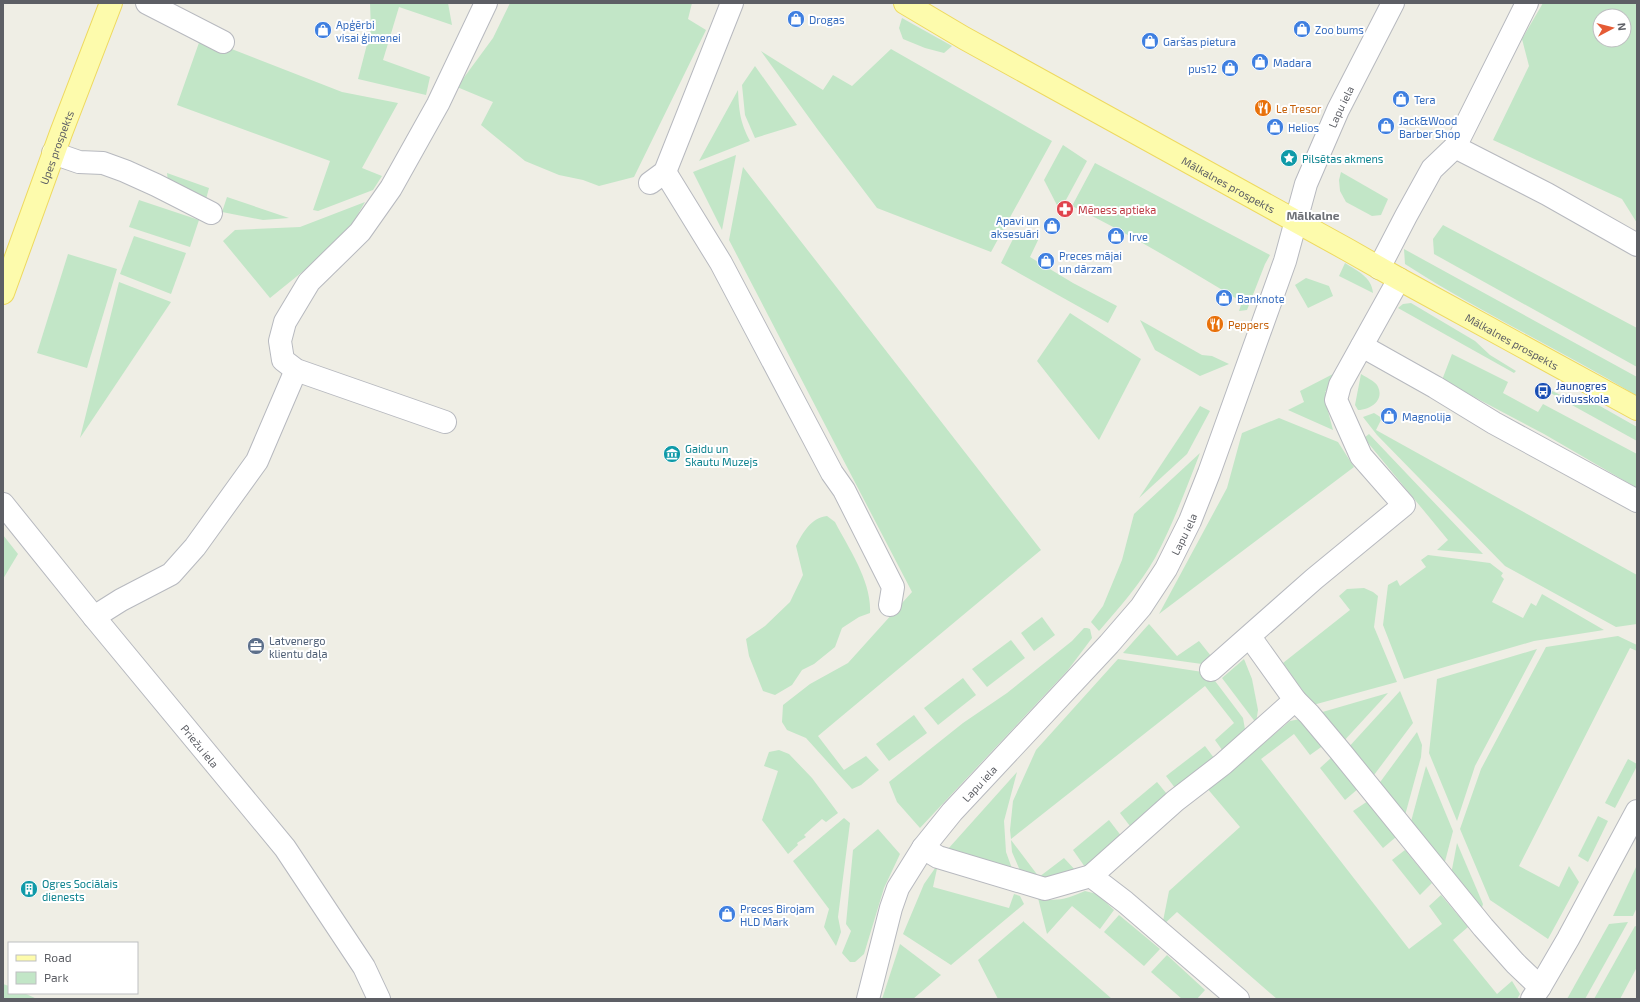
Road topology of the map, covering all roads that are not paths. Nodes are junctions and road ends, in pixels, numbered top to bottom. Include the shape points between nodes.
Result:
1 (111, 3) edge
2 (147, 3) edge
3 (486, 3) edge
4 (732, 3) edge
5 (905, 3) edge
6 (1393, 3) edge
7 (1527, 3) edge
8 (223, 42) dead end
9 (1455, 147) junction
10 (53, 153) junction
11 (211, 213) dead end
12 (1296, 221) junction
13 (1637, 246) edge
14 (1379, 268) junction
15 (1399, 279) junction
16 (3, 293) edge
17 (1362, 346) junction
18 (296, 370) junction
19 (1637, 409) edge
20 (445, 422) dead end
21 (1637, 501) edge
22 (3, 504) edge
23 (890, 605) dead end
24 (94, 617) junction
25 (1250, 637) junction
26 (1211, 670) dead end
27 (1295, 700) junction
28 (1637, 811) edge
29 (923, 848) junction
30 (1091, 876) junction
31 (1536, 993) edge
32 (379, 999) edge
33 (868, 999) edge
34 (1238, 999) edge

1 - 10 main road, Upes prospekts
2 - 8 street
3 - 18 street via 438,104 391,188 360,232 309,282 285,322 280,341 282,360
4 - 23 street via 658,178 721,263 893,587
5 - 12 main road, Mālkalnes prospekts
6 - 12 street, Lapu iela via 1338,110 1306,184
7 - 9 street
9 - 13 street via 1547,194
9 - 14 street via 1432,170
10 - 11 street via 78,162 103,163 156,185
10 - 16 main road, Upes prospekts
12 - 14 main road, Mālkalnes prospekts
12 - 29 street, Lapu iela via 1286,261 1209,473 1190,521 1166,570 1141,607 1110,644 952,812
14 - 15 main road, Mālkalnes prospekts
15 - 17 street
15 - 19 main road, Mālkalnes prospekts
17 - 21 street via 1494,423
17 - 25 street via 1340,385 1336,400 1361,456 1404,504 1314,579
18 - 20 street
18 - 24 street via 257,460 195,547 171,574
22 - 24 street, Priežu iela
24 - 32 street, Priežu iela via 285,848 364,967
25 - 26 street
25 - 27 street
27 - 30 street
27 - 31 street via 1340,750 1515,963
28 - 31 street
29 - 30 street via 938,857 1045,889
29 - 33 street, Lapu iela via 898,888
30 - 34 street

